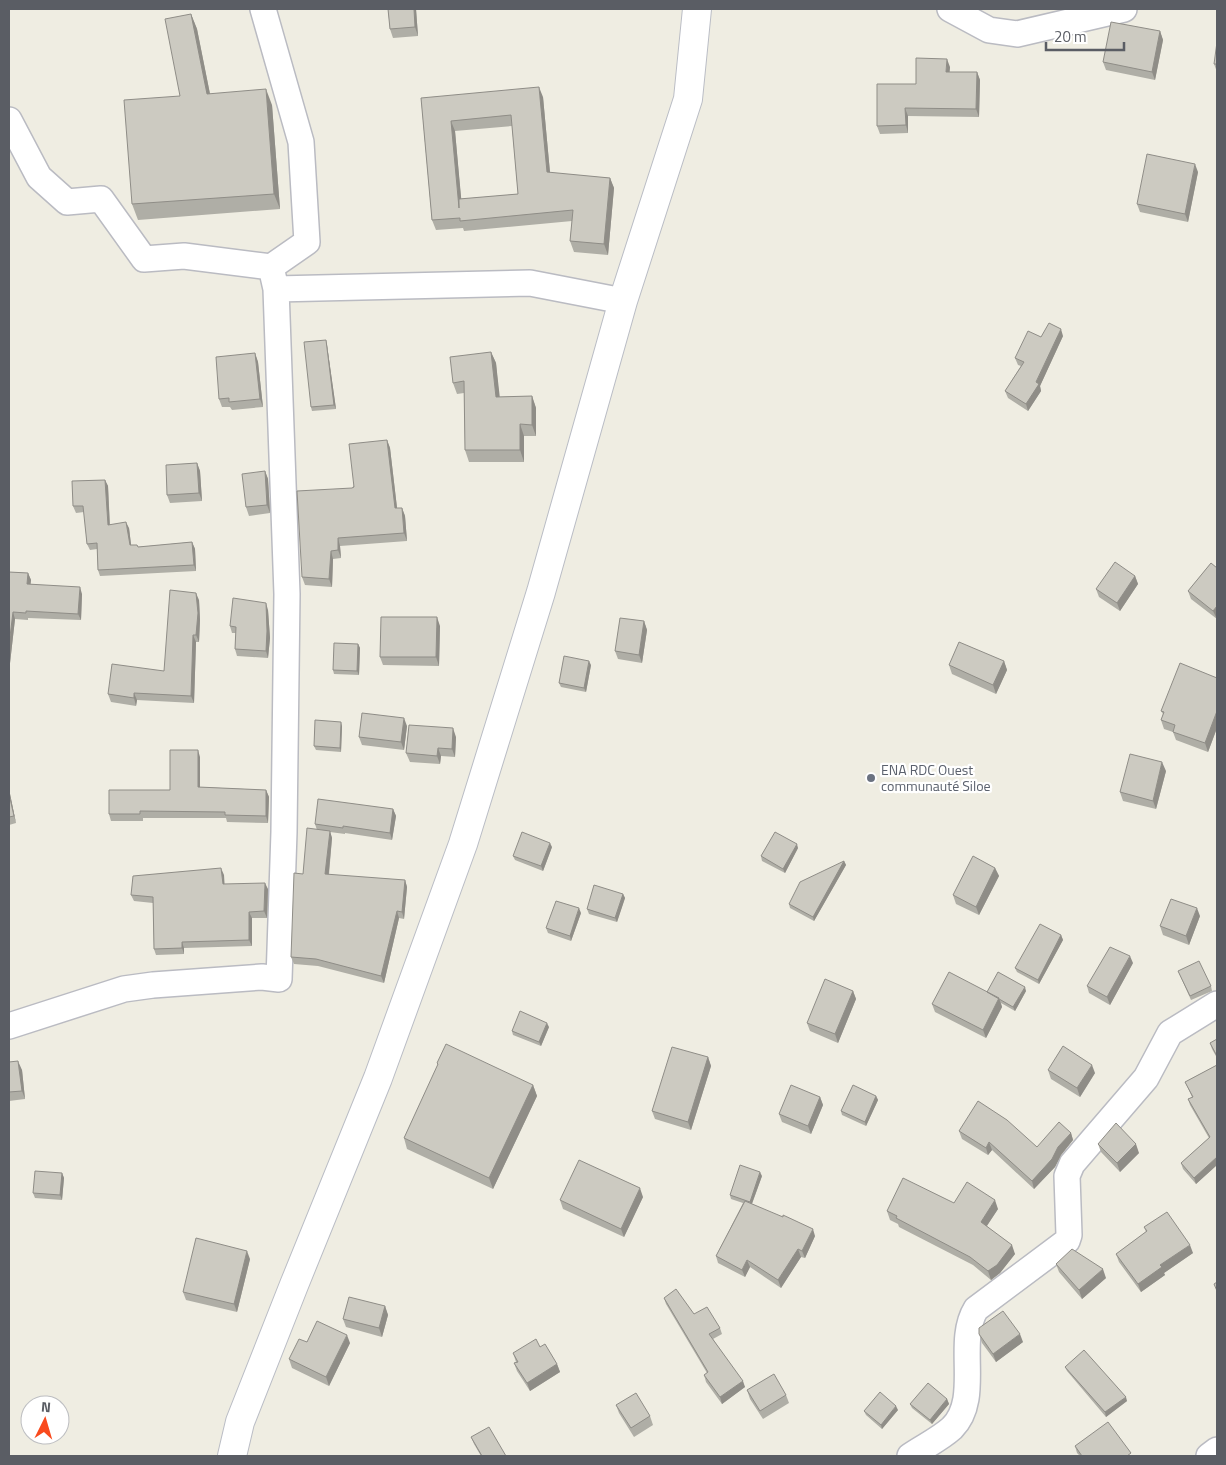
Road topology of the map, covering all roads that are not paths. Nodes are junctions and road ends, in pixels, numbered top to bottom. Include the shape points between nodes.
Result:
1 (263, 9) edge
2 (697, 9) edge
3 (950, 9) edge
4 (1124, 9) edge
5 (9, 120) edge
6 (273, 278) junction
7 (623, 301) junction
8 (1217, 1004) edge
9 (9, 1026) edge
10 (1217, 1450) edge
11 (232, 1456) edge
12 (910, 1456) edge
13 (1209, 1456) edge

1 - 6 street via 301,142 307,242
2 - 7 main road via 688,99
3 - 4 street via 989,30 1017,34
5 - 6 street via 39,177 67,202 101,199 144,258 184,256
6 - 7 street via 530,283
6 - 9 street via 287,594 279,979 262,977 124,990
7 - 11 main road via 540,592 463,844 378,1078 240,1422
8 - 12 street via 1170,1033 1146,1078 1072,1164 1067,1176 1067,1241 976,1308 969,1324 966,1406 952,1428
10 - 13 street

